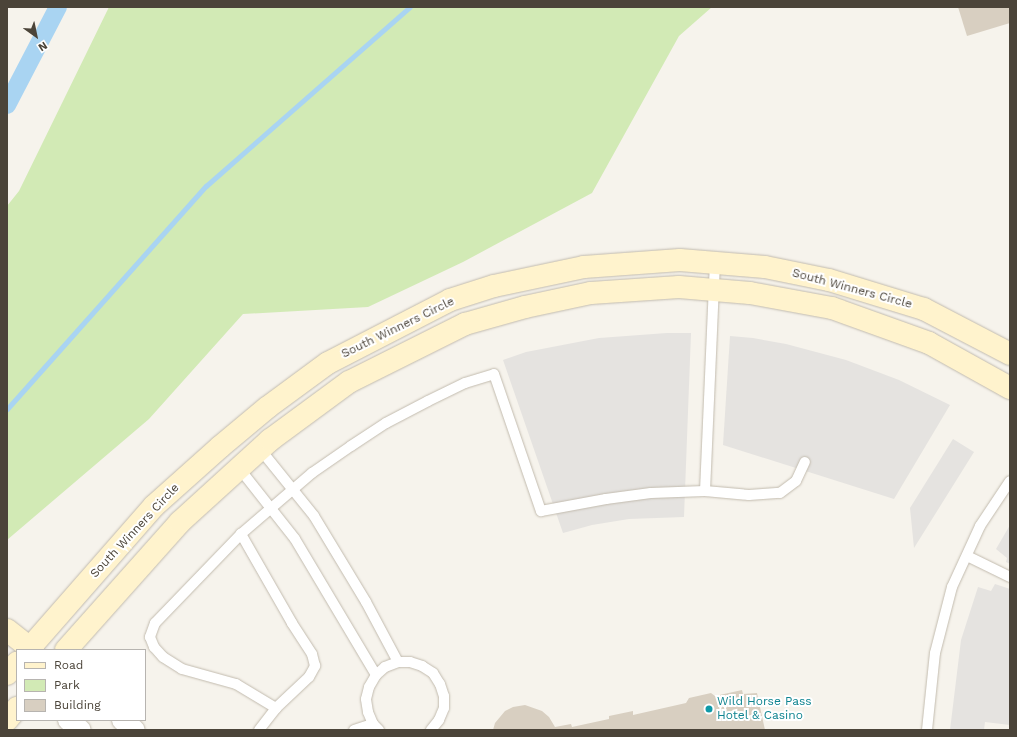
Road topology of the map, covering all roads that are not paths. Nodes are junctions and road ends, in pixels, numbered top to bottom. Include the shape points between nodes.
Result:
1 (715, 263) junction
2 (714, 290) junction
3 (1010, 354) edge
4 (1010, 388) edge
5 (243, 428) junction
6 (220, 447) junction
7 (260, 449) junction
8 (805, 462) dead end
9 (238, 468) junction
10 (1010, 481) edge
11 (292, 489) junction
12 (705, 491) junction
13 (271, 508) junction
14 (241, 534) junction
15 (967, 556) junction
16 (1010, 577) edge
17 (7, 630) edge
18 (24, 649) edge
19 (30, 649) edge
20 (67, 649) edge
21 (398, 662) junction
22 (16, 665) edge
23 (7, 674) edge
24 (376, 675) junction
25 (16, 681) edge
26 (276, 708) junction
27 (16, 709) edge
28 (7, 720) edge
29 (69, 721) edge
30 (123, 721) edge
31 (376, 727) edge
32 (81, 730) edge
33 (134, 730) edge
34 (260, 730) edge
35 (354, 730) edge
36 (431, 730) edge
37 (927, 730) edge

1 - 2 lane
1 - 3 street, South Winners Circle via 765,267 829,280 924,309
1 - 5 street, South Winners Circle via 680,260 584,267 494,286 450,300 328,363
2 - 4 street, South Winners Circle via 750,293 832,308 929,343
2 - 7 street, South Winners Circle via 680,287 591,294 525,307 465,324 349,382
2 - 12 lane
5 - 6 street, South Winners Circle
5 - 7 street
6 - 9 street
6 - 19 street, South Winners Circle via 154,506
7 - 9 street, South Winners Circle
7 - 11 lane
8 - 12 lane via 796,481 780,493 749,495
9 - 13 lane
9 - 20 street, South Winners Circle via 180,522
10 - 15 lane via 980,526
11 - 12 lane via 386,423 465,384 494,374 542,511 651,493
11 - 13 lane
11 - 21 lane via 314,516 340,558
13 - 14 lane
13 - 24 lane via 295,539
14 - 26 lane via 312,654 315,666 309,677
14 - 26 lane via 155,623 150,637 154,647 163,657 182,669 236,684
15 - 16 lane
15 - 37 lane via 952,587 935,653
17 - 18 street
21 - 24 lane via 385,667
21 - 36 lane via 422,666 433,673 440,684 444,708
22 - 23 street, South Winners Circle
23 - 25 street
24 - 31 lane via 366,699 368,712
26 - 34 lane
27 - 28 street
29 - 32 street
30 - 33 street
31 - 35 lane

